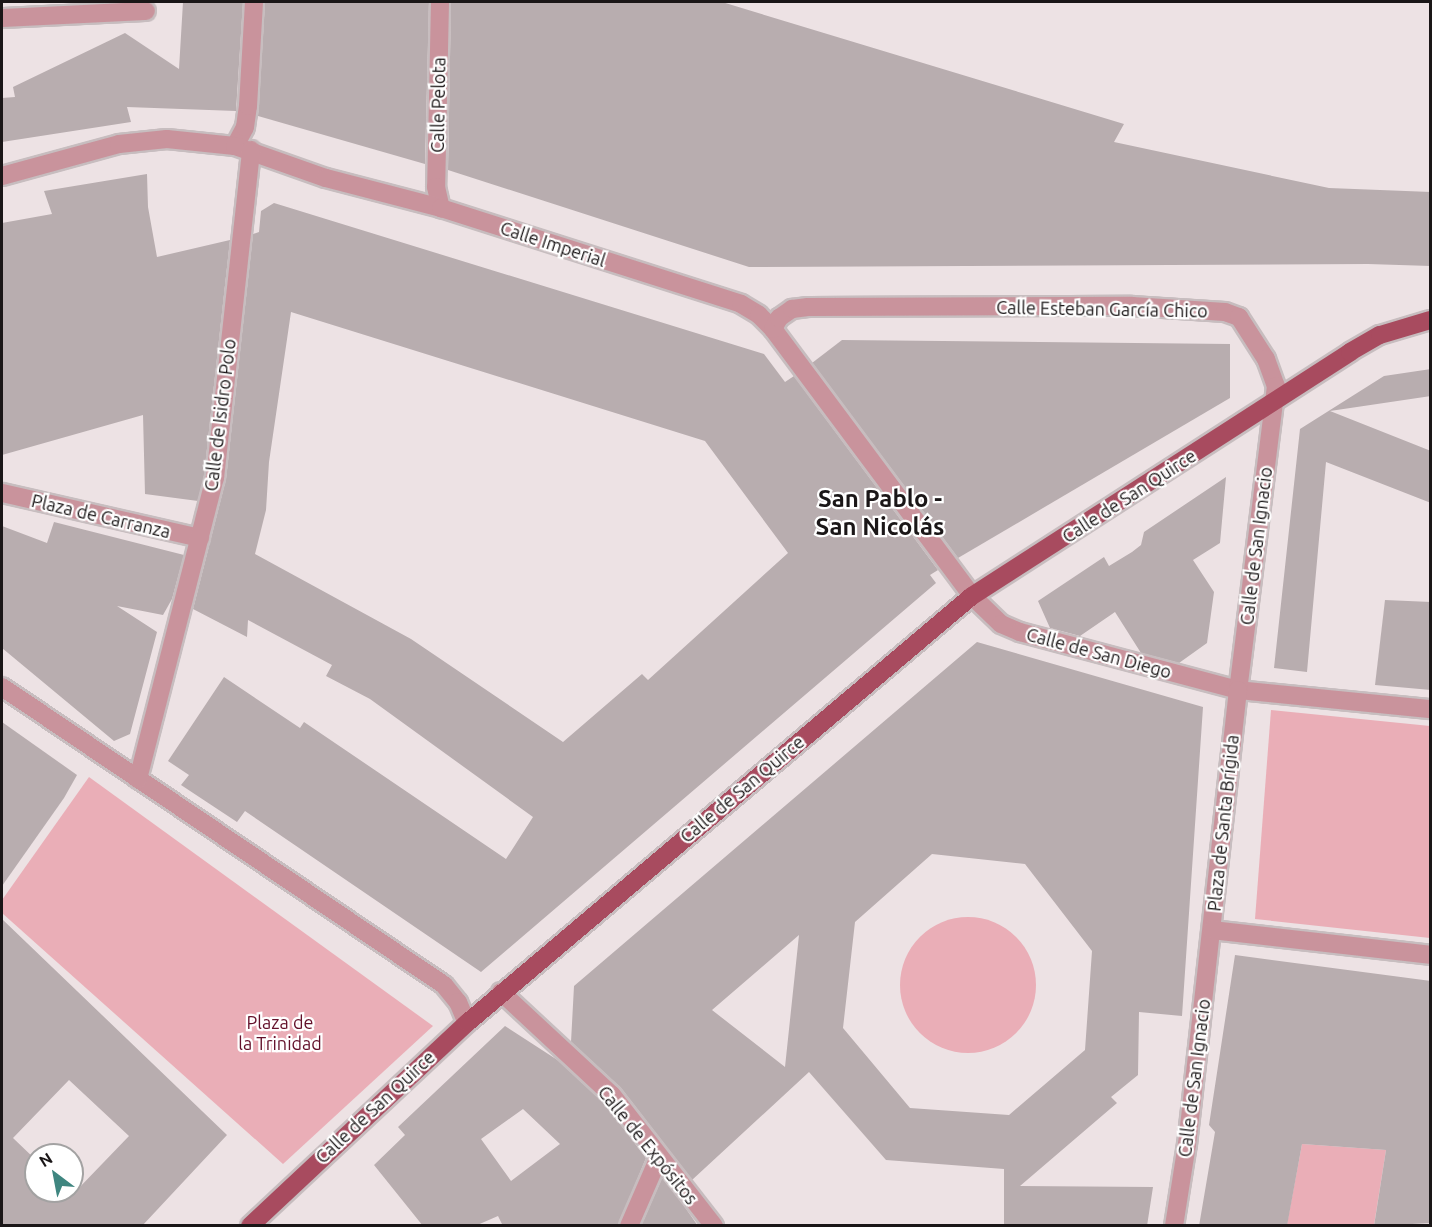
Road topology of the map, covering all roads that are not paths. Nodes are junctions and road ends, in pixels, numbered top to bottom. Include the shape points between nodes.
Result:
1 (254, 2) edge
2 (440, 2) edge
3 (146, 11) dead end
4 (2, 18) edge
5 (243, 148) junction
6 (2, 177) edge
7 (441, 208) junction
8 (1431, 320) edge
9 (773, 329) junction
10 (1274, 402) junction
11 (2, 493) edge
12 (200, 538) junction
13 (972, 596) junction
14 (2, 687) edge
15 (1238, 690) junction
16 (1431, 710) edge
17 (138, 779) junction
18 (1212, 930) junction
19 (1431, 955) edge
20 (501, 992) junction
21 (466, 1023) junction
22 (659, 1157) junction
23 (250, 1226) edge
24 (629, 1226) edge
25 (714, 1226) edge
26 (1174, 1226) edge

1 - 5 street, Calle de Isidro Polo
2 - 7 street, Calle Pelota via 436,187
3 - 4 street
5 - 6 street, Calle Imperial via 167,139 119,144
5 - 7 street, Calle Imperial via 326,178
5 - 12 street, Calle de Isidro Polo via 215,478
7 - 9 street, Calle Imperial via 741,304
8 - 10 main road via 1380,335
9 - 10 street, Calle Esteban García Chico via 778,318 792,309 808,307 1132,306 1225,312 1239,317 1266,359 1276,386
9 - 13 street, Calle Imperial
10 - 13 main road, Calle de San Quirce
10 - 15 street, Calle de San Ignacio
11 - 12 street, Plaza de Carranza
12 - 17 street, Calle de Isidro Polo
13 - 15 street, Calle de San Diego via 1000,624 1020,632
13 - 20 main road, Calle de San Quirce
14 - 17 street
15 - 16 street
15 - 18 street, Plaza de Santa Brígida
17 - 21 street via 444,985 458,1002
18 - 19 street, Plaza de Santa Brígida
18 - 26 street, Calle de San Ignacio
20 - 21 main road, Calle de San Quirce
20 - 22 street, Calle de Expósitos via 612,1095
21 - 23 main road, Calle de San Quirce
22 - 24 street
22 - 25 street, Calle de Expósitos

